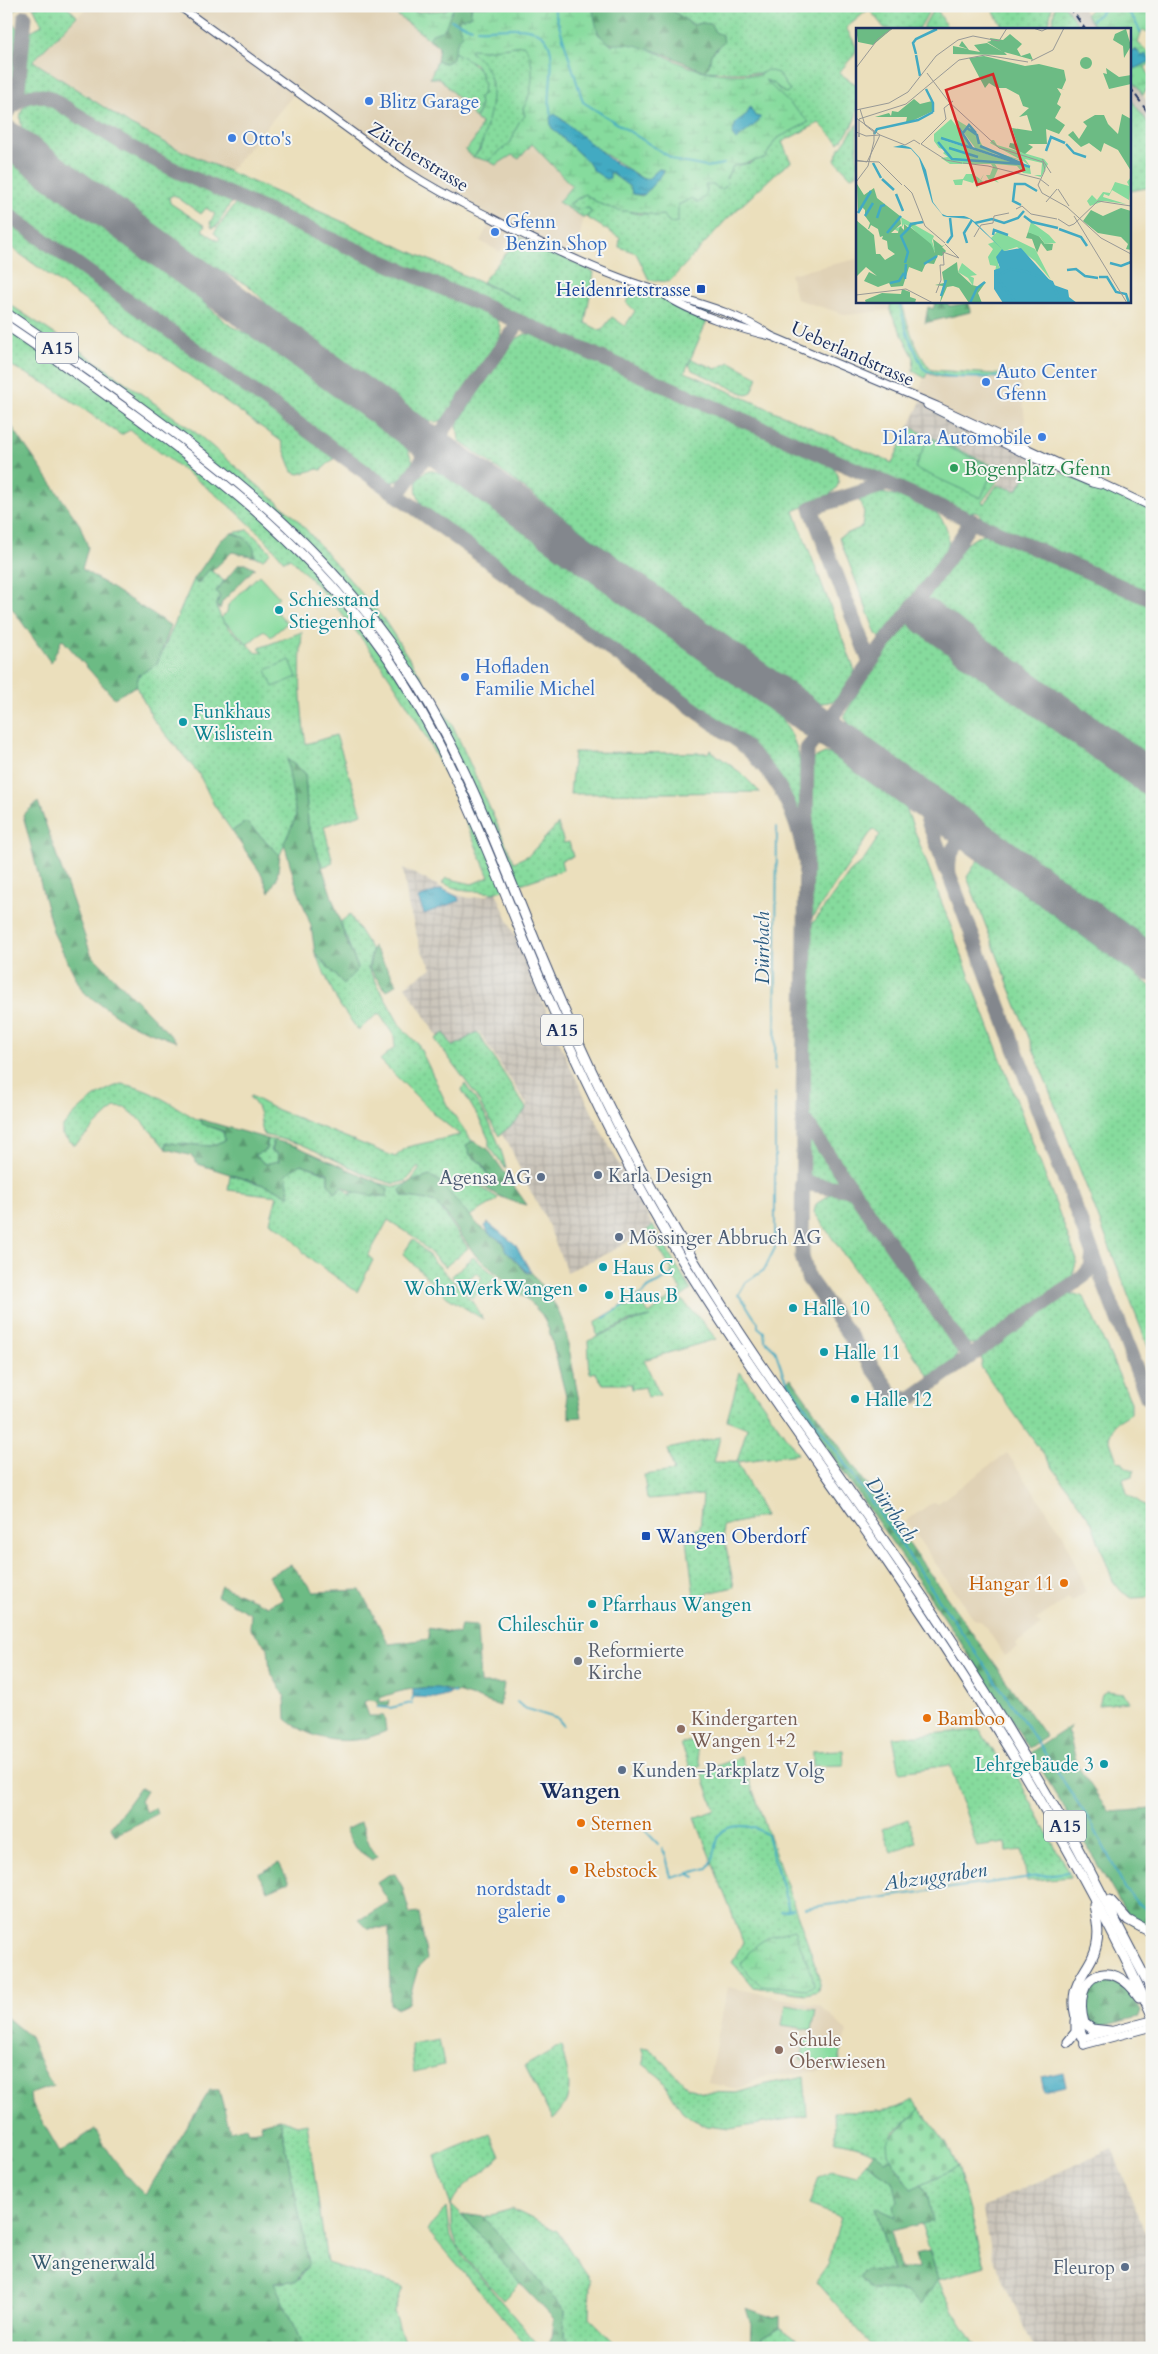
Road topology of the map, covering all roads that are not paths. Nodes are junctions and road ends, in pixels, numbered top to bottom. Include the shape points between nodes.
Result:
1 (179, 6) edge
2 (665, 294) joint
3 (6, 313) edge
4 (6, 325) edge
5 (1152, 507) edge
6 (1090, 1871) junction
7 (1090, 1892) junction
8 (1152, 1932) edge
9 (1152, 1990) edge
10 (1152, 2018) edge
11 (1080, 2021) junction
12 (1147, 2026) edge
13 (1110, 2031) junction
14 (1084, 2040) junction
15 (1068, 2042) dead end

1 - 2 main road, Zürcherstrasse via 422,182 572,259
2 - 5 main road, Ueberlandstrasse via 761,328 772,336 937,406
3 - 6 highway, A15 via 149,414 255,495 324,562 389,642 459,760 580,1045 664,1209 745,1341 976,1678
4 - 7 highway, A15 via 150,427 246,501 319,571 382,650 421,710 451,767 570,1047 644,1194 722,1324 965,1678 1023,1772
6 - 8 highway via 1123,1916 1137,1927
6 - 9 highway, A15
7 - 10 highway, A15
7 - 11 highway via 1098,1936 1093,1955 1076,1989 1074,2003
10 - 11 highway via 1130,1985 1118,1976 1106,1974 1094,1977 1083,1989
10 - 12 main road
11 - 13 highway via 1092,2029
11 - 14 highway
11 - 15 highway
12 - 13 main road
12 - 14 main road
13 - 14 main road

